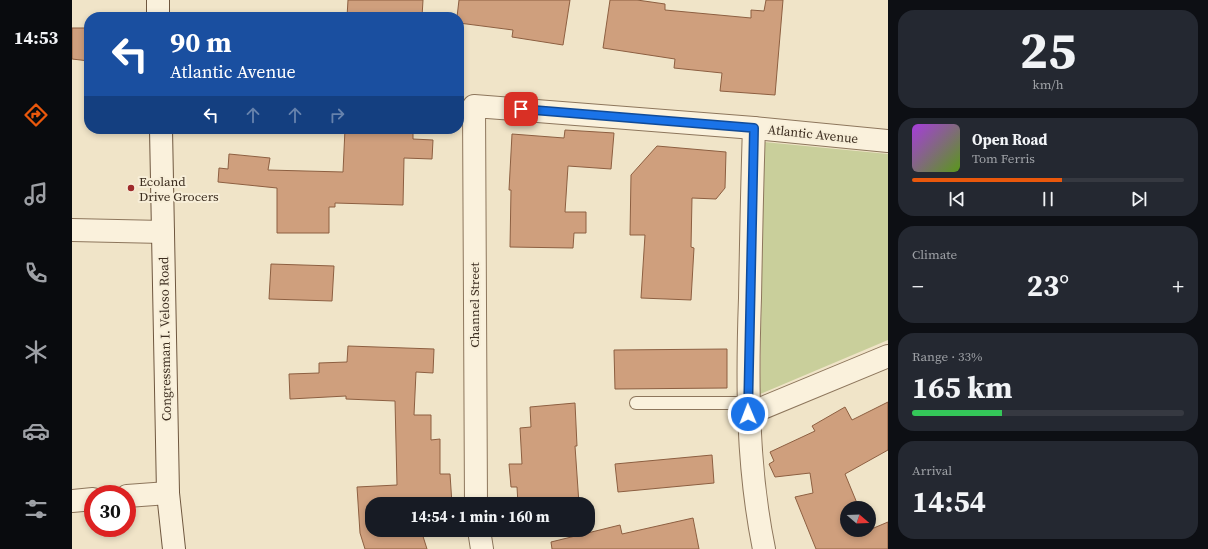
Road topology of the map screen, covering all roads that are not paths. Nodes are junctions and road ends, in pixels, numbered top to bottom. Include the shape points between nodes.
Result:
1 (158, 0) edge
2 (158, 12) edge
3 (474, 106) joint
4 (754, 128) junction
5 (161, 134) edge
6 (888, 141) edge
7 (72, 230) edge
8 (163, 232) junction
9 (888, 356) edge
10 (636, 403) dead end
11 (748, 408) junction
12 (168, 493) junction
13 (136, 495) edge
14 (476, 497) edge
15 (84, 500) edge
16 (72, 501) edge
17 (480, 537) edge
18 (174, 549) edge
19 (482, 549) edge
20 (764, 549) edge

1 - 2 street
3 - 4 street, Atlantic Avenue
3 - 14 street, Channel Street
4 - 6 street, Atlantic Avenue
4 - 11 street
5 - 8 street, Congressman I. Veloso Road
7 - 8 street
8 - 12 street, Congressman I. Veloso Road
9 - 11 street
10 - 11 lane
11 - 20 street via 758,521
12 - 13 street
12 - 18 street, Congressman I. Veloso Road
15 - 16 street
17 - 19 street

